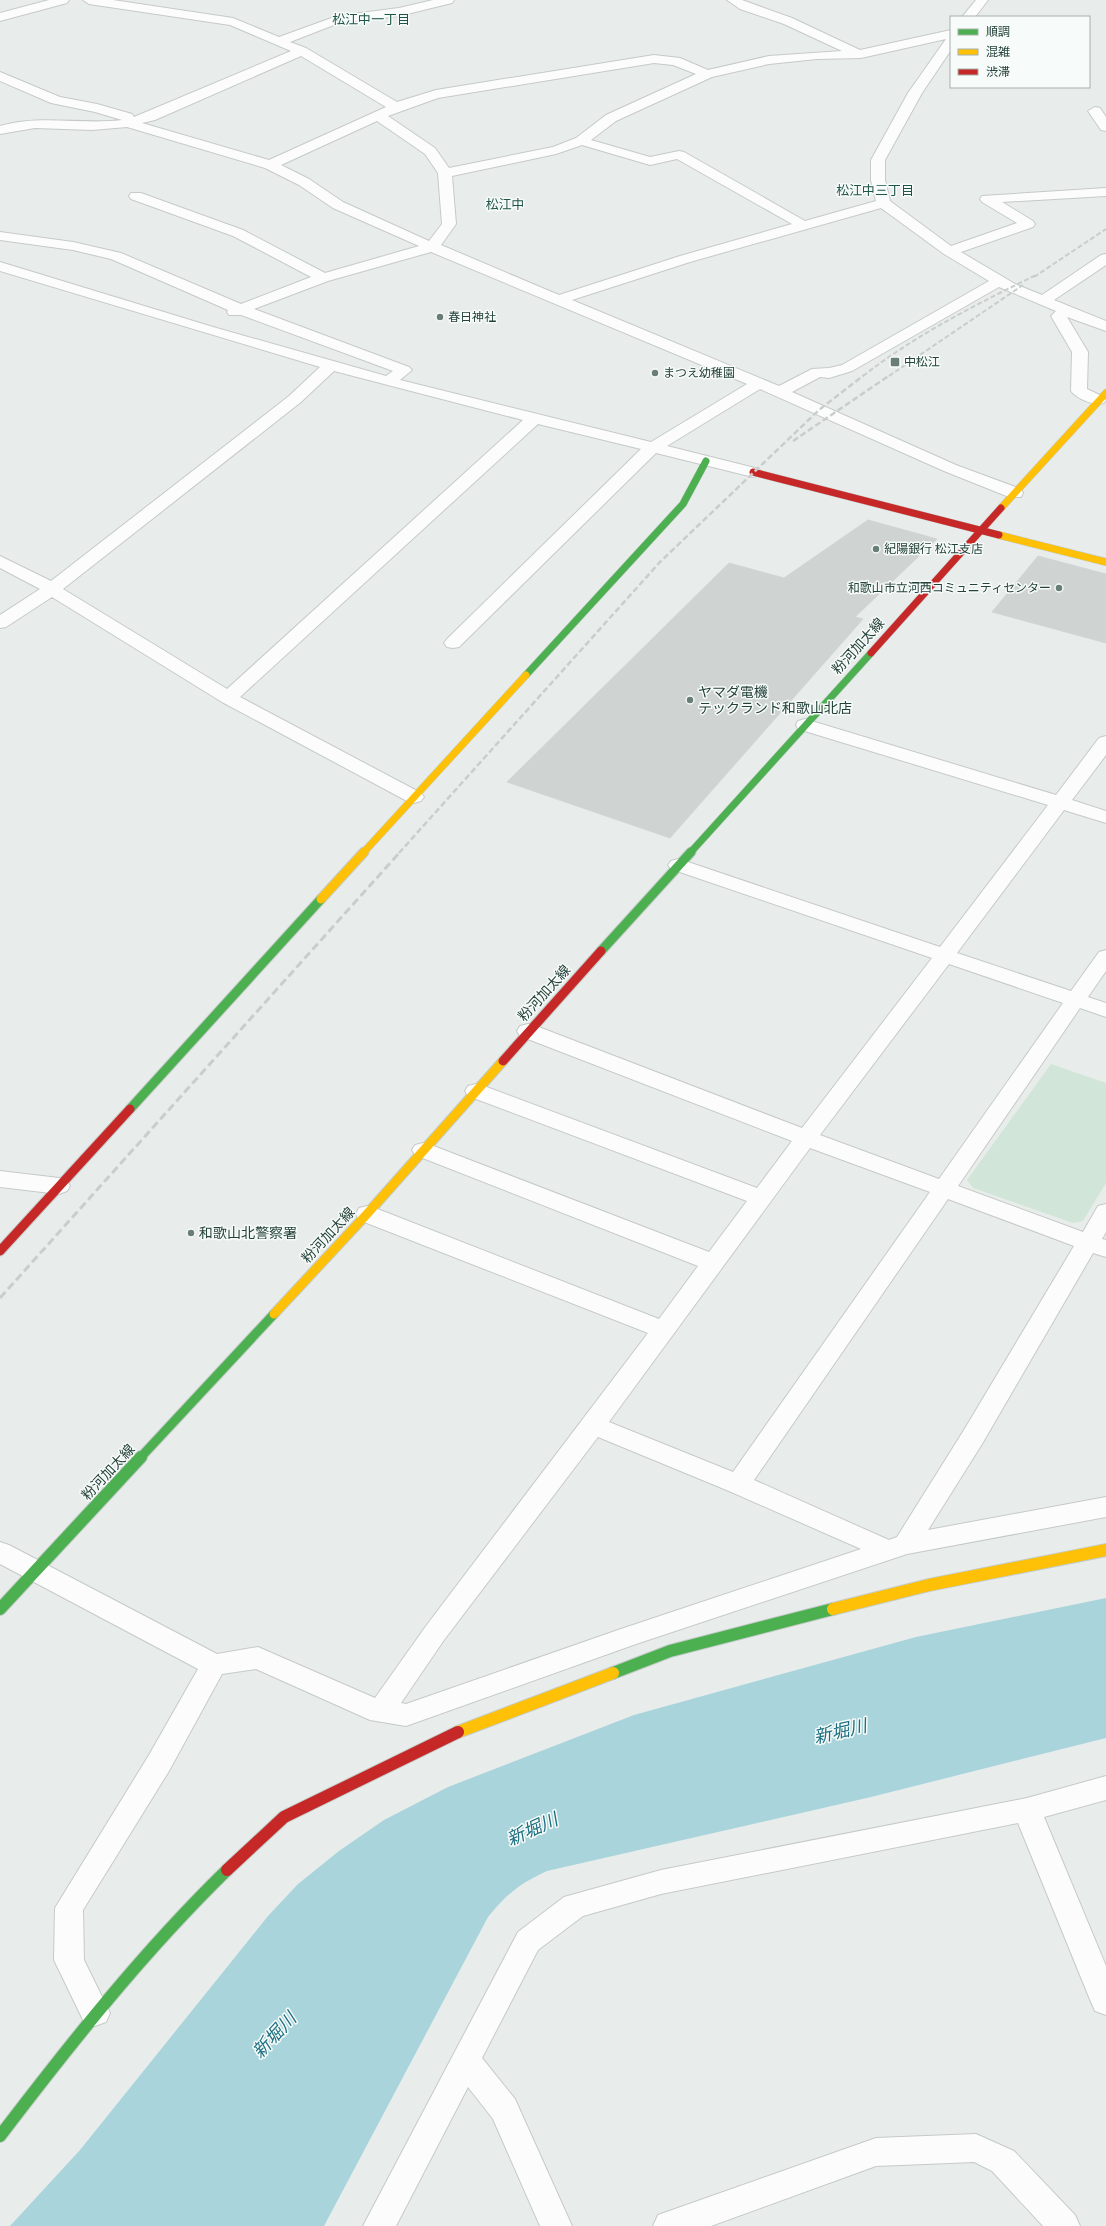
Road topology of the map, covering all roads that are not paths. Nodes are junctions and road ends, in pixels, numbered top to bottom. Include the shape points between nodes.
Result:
1 (63, 0) edge
2 (89, 0) edge
3 (448, 0) edge
4 (733, 0) edge
5 (982, 0) edge
6 (969, 16) edge
7 (0, 17) edge
8 (950, 34) edge
9 (280, 41) junction
10 (950, 42) edge
11 (302, 51) junction
12 (861, 54) junction
13 (707, 74) junction
14 (0, 76) edge
15 (396, 107) junction
16 (1095, 111) dead end
17 (378, 115) junction
18 (130, 123) junction
19 (1106, 127) edge
20 (0, 130) edge
21 (580, 140) junction
22 (270, 165) junction
23 (445, 173) junction
24 (1106, 192) edge
25 (136, 196) dead end
26 (883, 203) junction
27 (802, 225) junction
28 (0, 236) edge
29 (432, 247) junction
30 (949, 251) junction
31 (1106, 258) edge
32 (0, 266) edge
33 (323, 278) junction
34 (999, 281) junction
35 (557, 300) junction
36 (1044, 300) junction
37 (239, 309) junction
38 (1066, 310) junction
39 (1106, 326) edge
40 (208, 330) junction
41 (331, 366) junction
42 (388, 382) junction
43 (759, 383) junction
44 (780, 392) junction
45 (1102, 397) edge
46 (535, 418) junction
47 (652, 448) junction
48 (706, 461) junction
49 (753, 472) joint
50 (1015, 493) junction
51 (982, 529) junction
52 (0, 561) edge
53 (1106, 562) edge
54 (52, 589) junction
55 (0, 623) edge
56 (452, 643) dead end
57 (228, 698) junction
58 (805, 725) junction
59 (1106, 742) edge
60 (414, 797) junction
61 (1059, 804) junction
62 (1106, 817) edge
63 (678, 865) junction
64 (944, 956) junction
65 (1106, 956) edge
66 (1076, 1000) junction
67 (1106, 1010) edge
68 (528, 1032) junction
69 (476, 1091) junction
70 (806, 1138) junction
71 (423, 1150) junction
72 (0, 1179) edge
73 (59, 1186) junction
74 (944, 1189) junction
75 (761, 1198) junction
76 (1106, 1212) edge
77 (367, 1214) junction
78 (1097, 1245) edge
79 (0, 1251) edge
80 (713, 1263) junction
81 (663, 1330) junction
82 (593, 1425) junction
83 (738, 1484) junction
84 (1106, 1507) edge
85 (897, 1547) junction
86 (1106, 1550) edge
87 (0, 1552) edge
88 (36, 1570) junction
89 (0, 1609) edge
90 (214, 1665) junction
91 (380, 1712) junction
92 (1106, 1788) edge
93 (1027, 1810) junction
94 (1106, 2002) edge
95 (95, 2013) junction
96 (466, 2061) junction
97 (0, 2136) edge
98 (379, 2226) edge
99 (556, 2226) edge
100 (669, 2226) edge
101 (1064, 2226) edge

1 - 7 street
2 - 9 street via 233,22
3 - 9 street via 399,12 337,20
4 - 12 street via 788,21
5 - 6 street
8 - 12 street
9 - 11 street
10 - 26 street via 915,94 878,160 878,180
11 - 15 street
11 - 18 street via 150,117
12 - 13 street via 769,60
13 - 15 street via 675,61 654,59 436,94
13 - 21 street via 610,118
14 - 18 street via 56,100 97,108 127,118
15 - 17 street
16 - 19 street
17 - 22 street
17 - 23 street via 430,151
18 - 20 street via 92,126 42,122
18 - 22 street
21 - 23 street via 556,150
21 - 27 street via 650,161 679,155
22 - 29 street via 304,182 338,205
23 - 29 street via 449,224
24 - 30 street via 987,199 1028,224
25 - 33 street via 238,233
26 - 27 street
26 - 30 street
27 - 35 street
28 - 37 street via 73,246 116,256
29 - 33 street
29 - 35 street
30 - 34 street
31 - 36 street
32 - 40 street
33 - 37 street
34 - 36 street
34 - 44 street via 847,368 829,373 817,372
35 - 43 street
36 - 38 street
37 - 40 street
37 - 42 street via 404,370
38 - 39 street
38 - 45 street via 1060,316 1080,352 1079,391
40 - 41 street
41 - 42 street
41 - 54 street via 294,399
42 - 46 street
43 - 44 street
43 - 47 street
44 - 50 street via 950,468
45 - 50 street, 粉河加太線
46 - 47 street
46 - 57 street
47 - 48 street
47 - 56 street
48 - 49 street
48 - 60 street via 683,504
49 - 51 street
50 - 51 street, 粉河加太線
51 - 53 street
51 - 58 street, 粉河加太線
52 - 54 street
54 - 55 street
54 - 57 street
57 - 60 street
58 - 61 street
58 - 63 street, 粉河加太線
59 - 61 street
60 - 73 street
61 - 62 street
61 - 64 street
63 - 64 street
63 - 68 street, 粉河加太線
64 - 66 street
64 - 70 street
65 - 66 street
66 - 67 street
66 - 74 street
68 - 69 street, 粉河加太線
68 - 70 street
69 - 71 street, 粉河加太線
69 - 75 street
70 - 74 street
70 - 75 street
71 - 77 street, 粉河加太線
71 - 80 street
72 - 73 street
73 - 79 street
74 - 78 street
74 - 83 street
75 - 80 street
76 - 78 street
77 - 81 street
77 - 88 street, 粉河加太線
78 - 85 street via 973,1437
80 - 81 street
81 - 82 street
82 - 83 street
82 - 91 street via 435,1633
83 - 85 street
84 - 85 street
85 - 91 street via 627,1637 406,1715
86 - 95 street via 929,1585 670,1651 446,1736 284,1817 188,1907
87 - 88 street
88 - 89 street, 粉河加太線
88 - 90 street
90 - 91 street via 258,1658
90 - 95 street via 158,1763 69,1908 69,1960
92 - 93 street
93 - 94 street
93 - 96 street via 661,1882 574,1906 528,1941
95 - 97 street
96 - 98 street
96 - 99 street via 504,2109
100 - 101 street via 876,2152 976,2148 1003,2161

